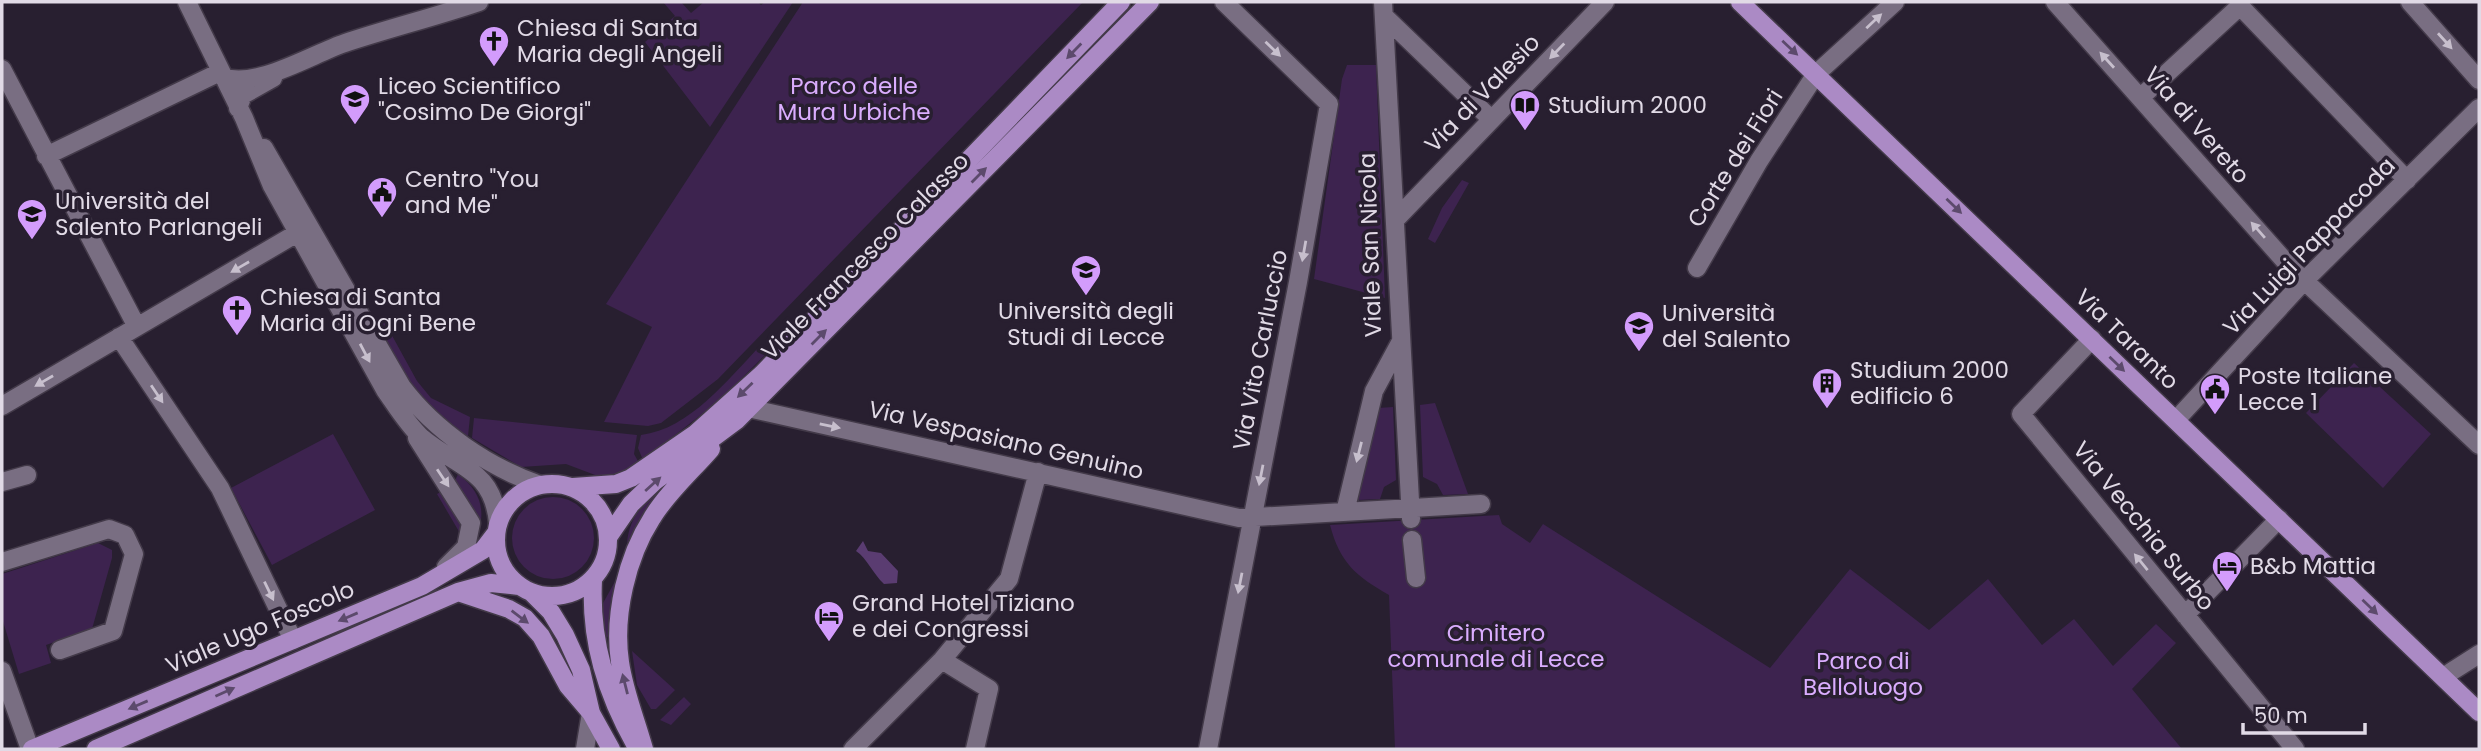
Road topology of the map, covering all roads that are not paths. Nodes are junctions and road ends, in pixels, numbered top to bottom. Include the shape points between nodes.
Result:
1 (187, 2) edge
2 (479, 2) edge
3 (1121, 2) edge
4 (1150, 2) edge
5 (1224, 2) edge
6 (1605, 2) edge
7 (1740, 2) edge
8 (1895, 2) edge
9 (2055, 2) edge
10 (2410, 2) edge
11 (1383, 9) edge
12 (2, 69) edge
13 (284, 69) junction
14 (1816, 74) junction
15 (221, 75) junction
16 (2479, 80) edge
17 (2141, 97) junction
18 (2479, 108) edge
19 (241, 113) junction
20 (1491, 119) junction
21 (46, 156) junction
22 (2407, 180) junction
23 (1396, 219) junction
24 (299, 232) junction
25 (1697, 268) dead end
26 (2304, 281) junction
27 (138, 327) junction
28 (120, 337) junction
29 (2092, 339) junction
30 (1401, 340) junction
31 (2, 406) edge
32 (743, 414) junction
33 (406, 421) junction
34 (2176, 421) junction
35 (2479, 444) edge
36 (1038, 472) junction
37 (27, 475) dead end
38 (2, 482) edge
39 (540, 485) junction
40 (573, 488) junction
41 (1481, 504) dead end
42 (1345, 512) junction
43 (1411, 514) junction
44 (1254, 516) junction
45 (2279, 519) junction
46 (497, 528) junction
47 (609, 536) junction
48 (1412, 540) dead end
49 (607, 556) junction
50 (2, 562) edge
51 (632, 563) junction
52 (1416, 578) dead end
53 (593, 580) junction
54 (526, 589) junction
55 (411, 590) junction
56 (457, 592) junction
57 (2185, 615) junction
58 (293, 640) junction
59 (60, 650) dead end
60 (2479, 654) edge
61 (942, 660) junction
62 (2442, 677) junction
63 (3, 680) edge
64 (2479, 712) edge
65 (591, 713) junction
66 (31, 749) edge
67 (96, 749) edge
68 (585, 749) edge
69 (611, 749) edge
70 (637, 749) edge
71 (644, 749) edge
72 (853, 749) edge
73 (975, 749) edge
74 (1208, 749) edge
75 (2295, 749) edge

1 - 15 street
2 - 13 street via 345,43
3 -> 40 main road, Viale Francesco Calasso via 726,408 631,478
32 -> 4 main road, Viale Francesco Calasso
5 -> 44 street, Via Vito Carluccio via 1329,104
6 -> 20 street, Via di Valesio
7 -> 14 main road, Via Taranto
14 -> 8 street, Corte dei Fiori
17 -> 9 street, Via di Vereto
10 -> 16 street
11 - 20 street
11 - 23 street, Viale San Nicola
12 - 21 street
13 - 15 street via 238,81
13 - 19 street via 243,95
14 - 25 street, Corte dei Fiori
14 -> 29 main road, Via Taranto
15 - 19 street
15 - 21 street
17 - 22 street via 2240,6
26 -> 17 street, Via di Vereto
18 - 22 street, Via Luigi Pappacoda
19 - 24 street via 258,158
19 - 39 street via 416,405 448,434 517,477
20 - 23 street, Via di Valesio
21 - 27 street
22 - 26 street, Via Luigi Pappacoda
23 - 30 street, Viale San Nicola
24 -> 27 street
24 -> 33 street
26 - 34 street, Via Luigi Pappacoda
26 - 35 street, Via di Vereto
27 - 28 street
28 -> 31 street
28 -> 58 street via 219,488
29 -> 34 main road, Via Taranto
57 -> 29 street, Via Vecchia Surbo via 2021,414
30 -> 42 street, Viale San Nicola via 1374,391
30 - 43 street
32 -> 36 street, Via Vespasiano Genuino
47 -> 32 main road, Viale Francesco Calasso via 631,504 655,481
32 - 51 main road via 652,516
33 - 46 street via 479,477 496,498
33 -> 55 street via 471,523 466,547 455,561
34 - 45 main road, Via Taranto
36 - 44 street, Via Vespasiano Genuino via 1239,518
36 - 61 street via 1009,579
37 - 38 street
39 - 40 main road
39 - 46 main road via 510,502
40 - 47 main road via 594,502
41 - 43 street
42 - 43 street
42 - 44 street
44 -> 74 street, Via Vito Carluccio
45 - 57 street
45 -> 62 main road, Via Taranto
46 - 54 main road via 500,562
46 - 55 main road, Viale Ugo Foscolo via 483,550 465,563
47 - 49 main road
48 - 52 street
49 - 51 main road
49 - 53 main road
50 - 59 street via 110,529 125,535 134,554 113,631
71 -> 51 main road via 626,690 618,641
53 - 54 main road via 558,596
53 - 70 main road via 592,620 598,657
54 - 56 main road, Viale Ugo Foscolo via 491,583
54 - 65 main road via 551,612 565,635
55 -> 58 main road, Viale Ugo Foscolo
56 -> 65 main road via 525,618
67 -> 56 main road, Viale Ugo Foscolo
57 - 75 street, Via Vecchia Surbo
58 -> 66 main road, Viale Ugo Foscolo
60 - 62 street
61 - 72 street
61 - 73 street via 989,690
62 - 64 main road, Via Taranto
63 - 66 street
65 - 68 street
65 - 69 main road

